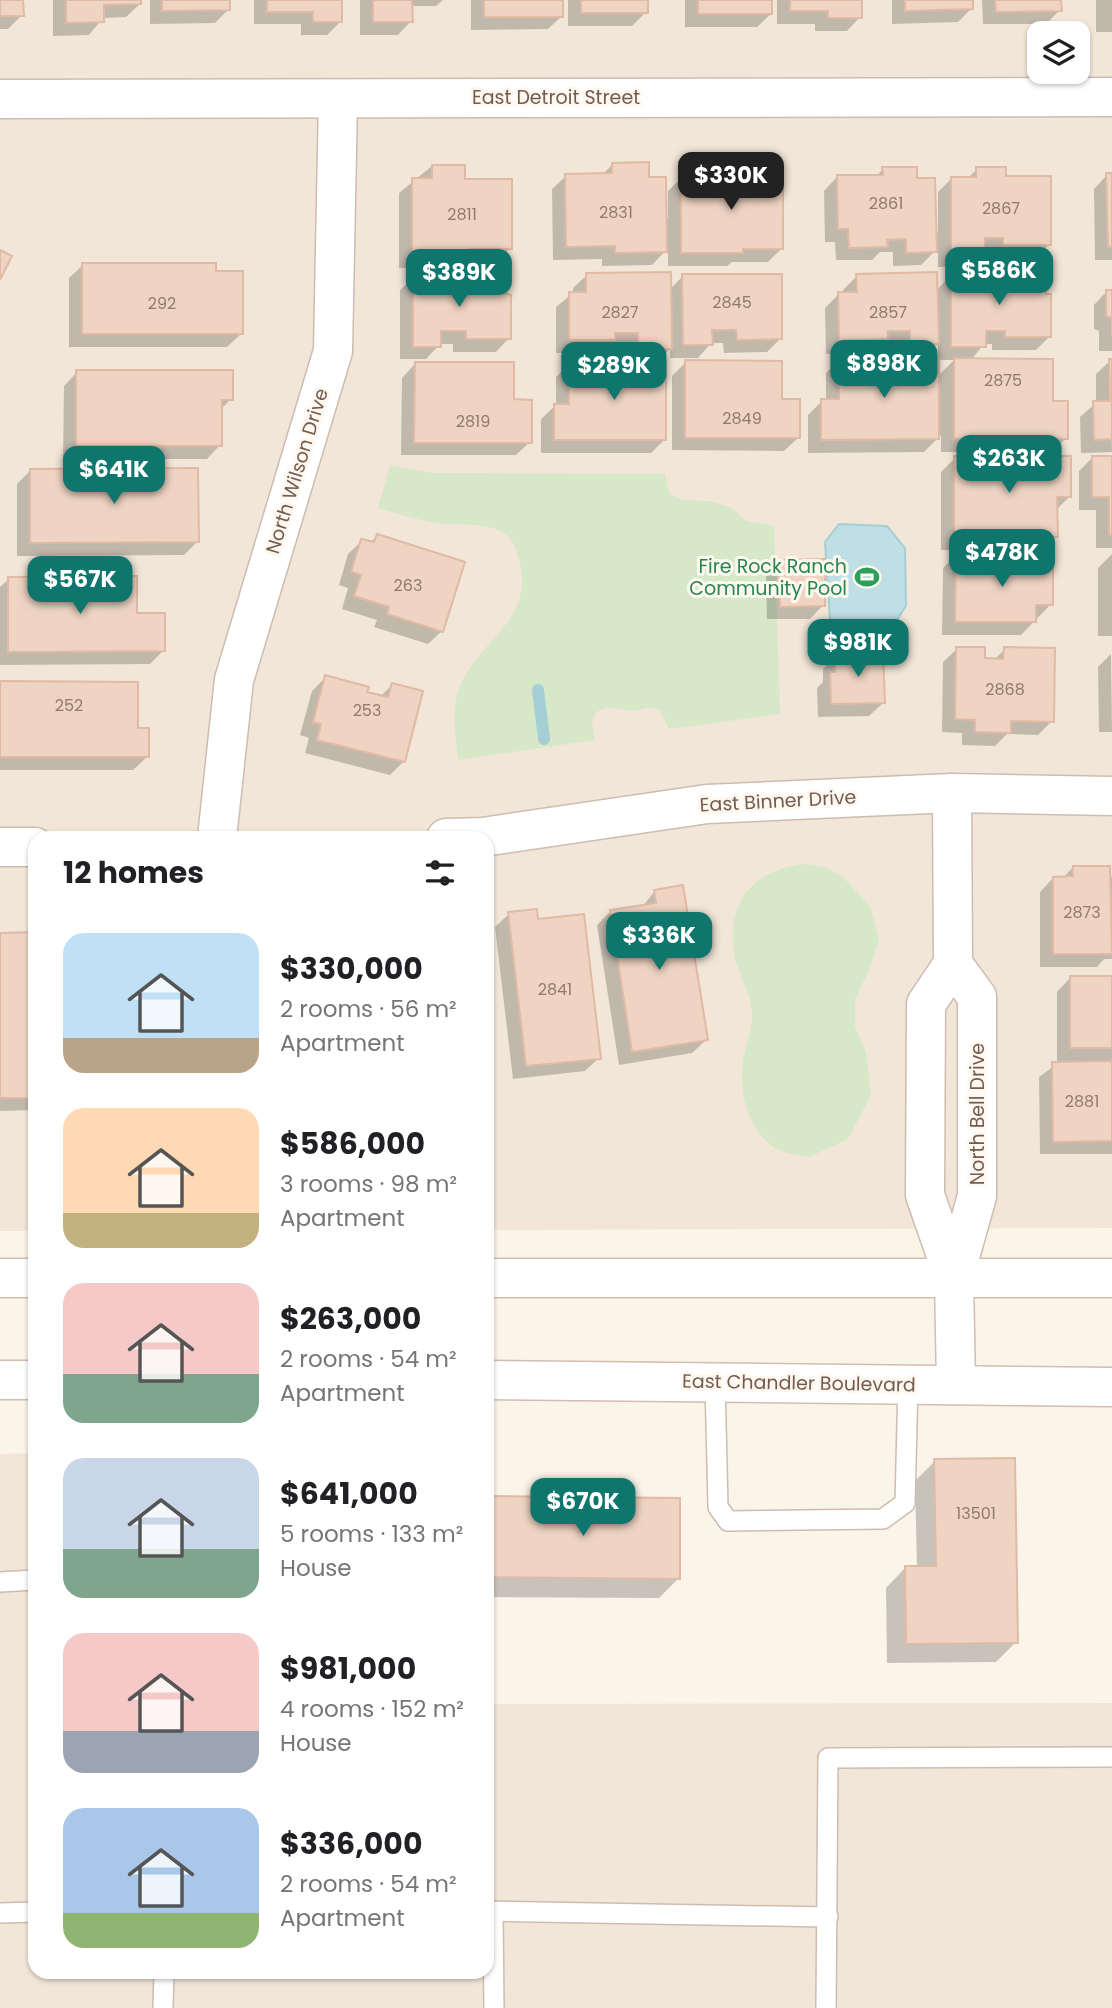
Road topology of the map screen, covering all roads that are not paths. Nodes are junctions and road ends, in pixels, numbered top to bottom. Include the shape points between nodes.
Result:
1 (1112, 97) edge
2 (0, 99) edge
3 (338, 99) junction
4 (953, 793) junction
5 (1112, 796) edge
6 (218, 831) edge
7 (494, 835) edge
8 (28, 847) edge
9 (0, 848) edge
10 (953, 964) junction
11 (0, 1278) edge
12 (28, 1278) edge
13 (494, 1278) edge
14 (954, 1278) junction
15 (1112, 1278) edge
16 (0, 1380) edge
17 (28, 1380) edge
18 (494, 1380) edge
19 (715, 1382) junction
20 (908, 1384) junction
21 (956, 1385) junction
22 (1112, 1387) edge
23 (28, 1580) edge
24 (0, 1582) edge
25 (1112, 1757) edge
26 (494, 1910) edge
27 (28, 1912) edge
28 (0, 1913) edge
29 (828, 1917) junction
30 (164, 1979) edge
31 (493, 1979) edge
32 (163, 2008) edge
33 (494, 2008) edge
34 (826, 2008) edge

1 - 3 street, East Detroit Street
2 - 3 street, East Detroit Street
3 - 6 street, North Wilson Drive via 333,351 234,680
4 - 5 street, East Binner Drive
4 - 7 street, East Binner Drive via 707,804
4 - 10 street
8 - 9 street
10 - 14 street, North Bell Drive via 977,997 977,1196
10 - 14 street via 926,1004 925,1195
11 - 12 street
13 - 14 street
14 - 15 street
14 - 21 street
16 - 17 street
18 - 19 street, East Chandler Boulevard
19 - 20 street, East Chandler Boulevard
19 - 20 lane via 718,1507 727,1521 883,1519 905,1503
20 - 21 street, East Chandler Boulevard
21 - 22 street, East Chandler Boulevard
23 - 24 lane
25 - 29 lane via 828,1758
26 - 29 lane
27 - 28 lane
29 - 34 lane
30 - 32 lane
31 - 33 lane

